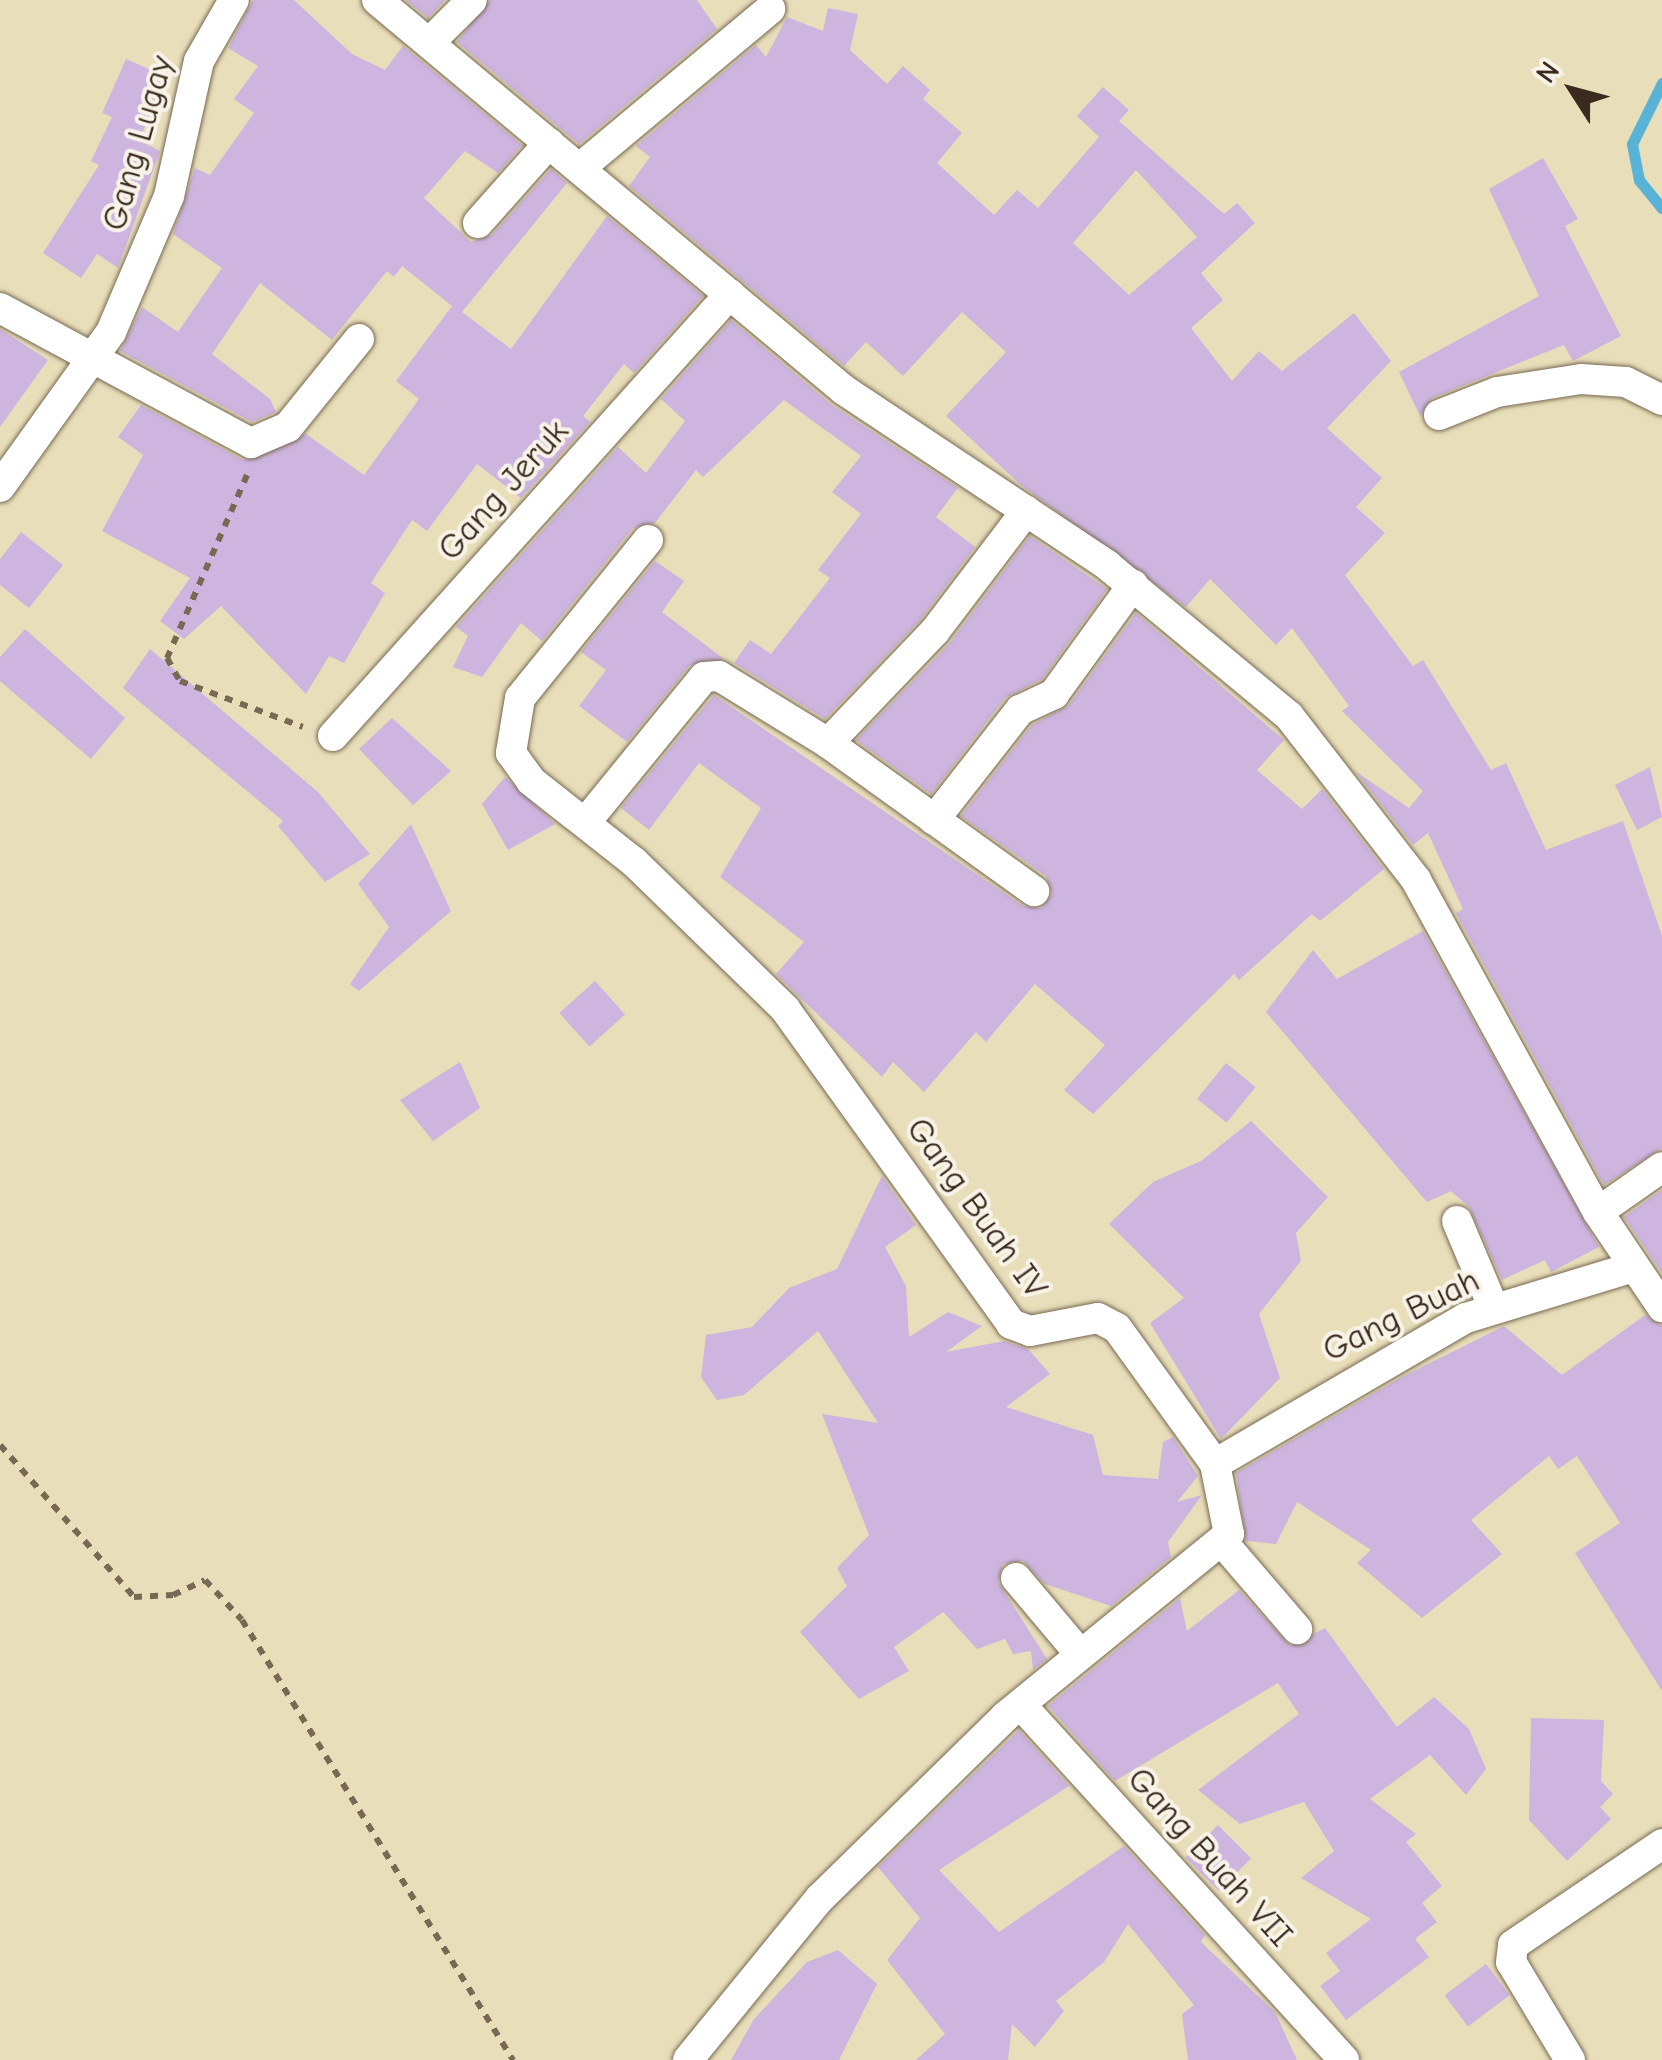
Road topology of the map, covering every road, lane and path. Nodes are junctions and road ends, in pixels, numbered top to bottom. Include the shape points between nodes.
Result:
1 (234, 0) edge
2 (377, 0) edge
3 (472, 0) edge
4 (770, 10) dead end
5 (430, 42) junction
6 (550, 143) junction
7 (580, 168) junction
8 (478, 223) dead end
9 (730, 294) junction
10 (0, 308) edge
11 (359, 339) dead end
12 (94, 364) junction
13 (1662, 400) edge
14 (1439, 415) dead end
15 (261, 443) junction
16 (0, 488) edge
17 (1026, 511) junction
18 (648, 540) dead end
19 (1133, 585) junction
20 (333, 736) joint
21 (828, 743) junction
22 (934, 820) junction
23 (585, 823) junction
24 (1034, 891) dead end
25 (1662, 1167) edge
26 (1598, 1212) junction
27 (1457, 1221) dead end
28 (1634, 1266) junction
29 (1662, 1308) edge
30 (1494, 1309) junction
31 (0, 1445) edge
32 (1215, 1464) junction
33 (1225, 1545) junction
34 (1016, 1578) dead end
35 (1297, 1629) dead end
36 (1080, 1654) junction
37 (1022, 1705) junction
38 (1662, 1844) edge
39 (514, 2060) edge
40 (688, 2060) edge
41 (1344, 2060) edge
42 (1570, 2060) edge

1 - 12 street, Gang Lugay via 199,61 169,196
2 - 5 street
3 - 5 street
4 - 7 street
5 - 6 street
6 - 7 street
6 - 8 street
7 - 9 street
9 - 17 street via 844,390
9 - 20 street, Gang Jeruk
10 - 12 street
11 - 15 street via 288,427
12 - 15 street
12 - 16 street, Gang Lugay
13 - 14 street via 1626,382 1581,379 1498,392
15 - 20 path via 167,658 180,681
17 - 19 street
17 - 21 street via 935,632
18 - 23 street via 520,698 509,727 511,753 531,781
19 - 22 street via 1054,694 1020,710
19 - 26 street via 1290,716 1349,787 1472,973
21 - 22 street
21 - 23 street via 719,676 704,677
22 - 24 street
23 - 32 street, Gang Buah IV via 785,1009 1011,1324 1030,1331 1078,1318 1111,1323
25 - 26 street
26 - 28 street
27 - 30 street
28 - 29 street
28 - 30 street, Gang Buah
30 - 32 street, Gang Buah via 1368,1368
31 - 39 path via 134,1597 173,1595 205,1580 242,1620
32 - 33 street
33 - 35 street
33 - 36 street
34 - 36 street
36 - 37 street
37 - 40 street via 820,1898
37 - 41 street, Gang Buah VII
38 - 42 street via 1513,1945 1511,1962

